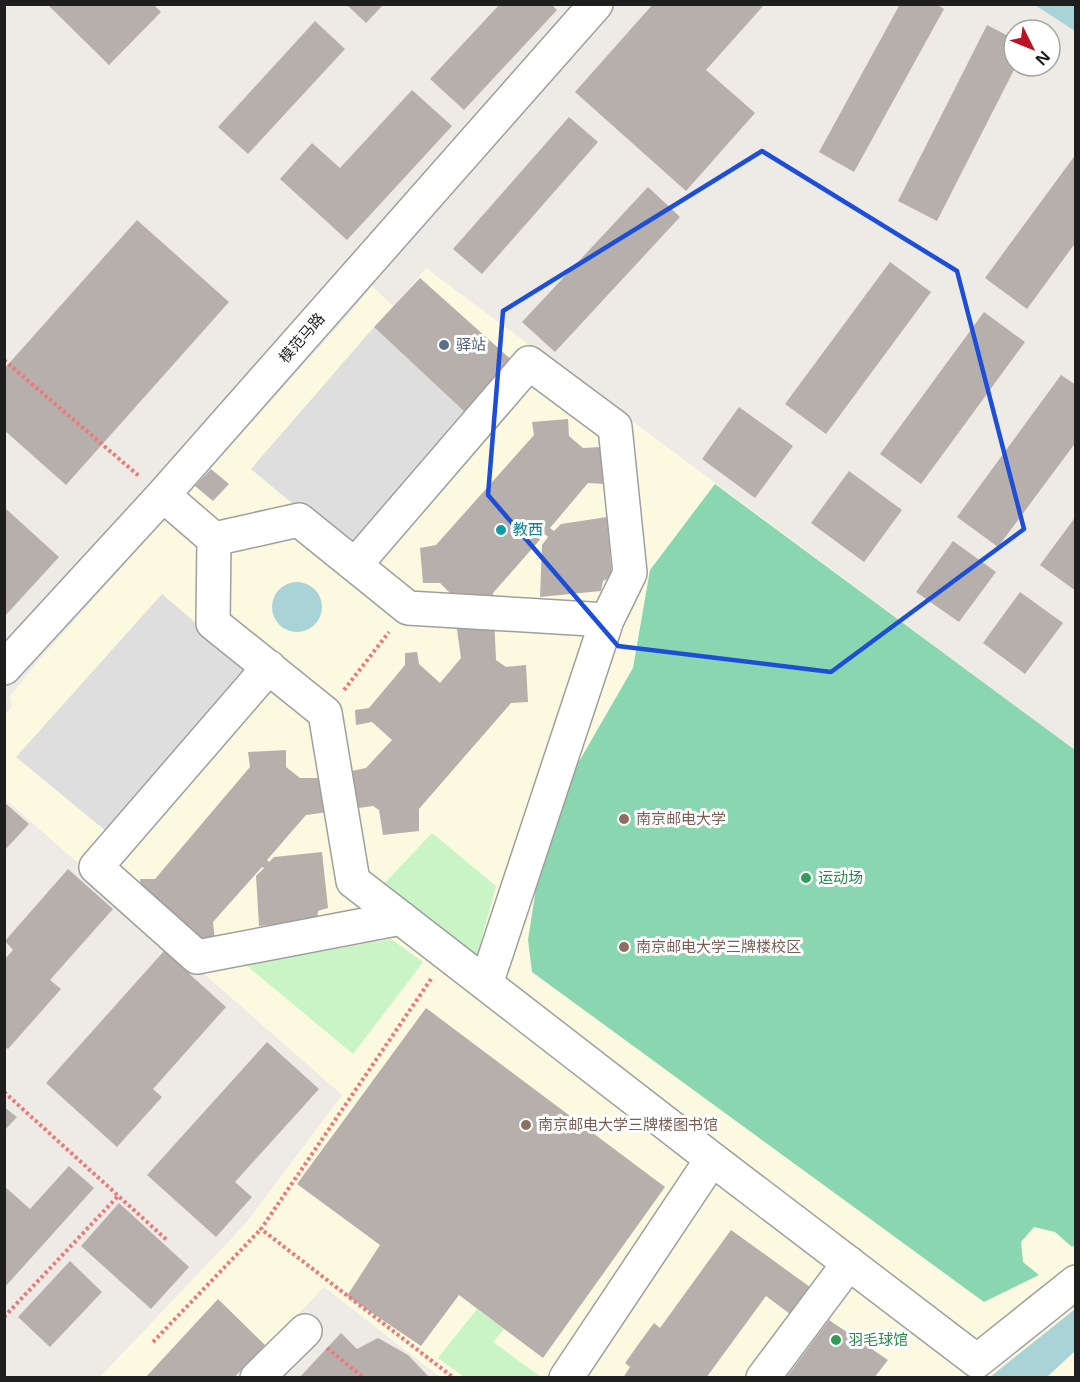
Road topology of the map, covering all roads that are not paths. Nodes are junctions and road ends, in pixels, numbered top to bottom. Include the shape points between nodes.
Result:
1 (596, 4) edge
2 (163, 495) junction
3 (214, 538) junction
4 (355, 565) junction
5 (608, 620) junction
6 (269, 667) junction
7 (4, 668) edge
8 (401, 918) junction
9 (486, 984) junction
10 (712, 1159) junction
11 (849, 1263) junction
12 (1076, 1282) edge
13 (305, 1331) road end
14 (257, 1377) edge
15 (566, 1377) edge
16 (763, 1377) edge

1 - 2 street, 模范马路
2 - 3 street
2 - 7 street, 模范马路
3 - 4 street via 299,520
3 - 6 street via 213,622
4 - 5 street via 408,608
4 - 5 street via 529,363 615,427 630,573
5 - 9 street
6 - 8 street via 325,713 353,881
6 - 8 street via 96,867 197,957
8 - 9 street
9 - 10 street
10 - 11 street
10 - 15 street
11 - 12 street via 977,1361
11 - 16 street
13 - 14 street

